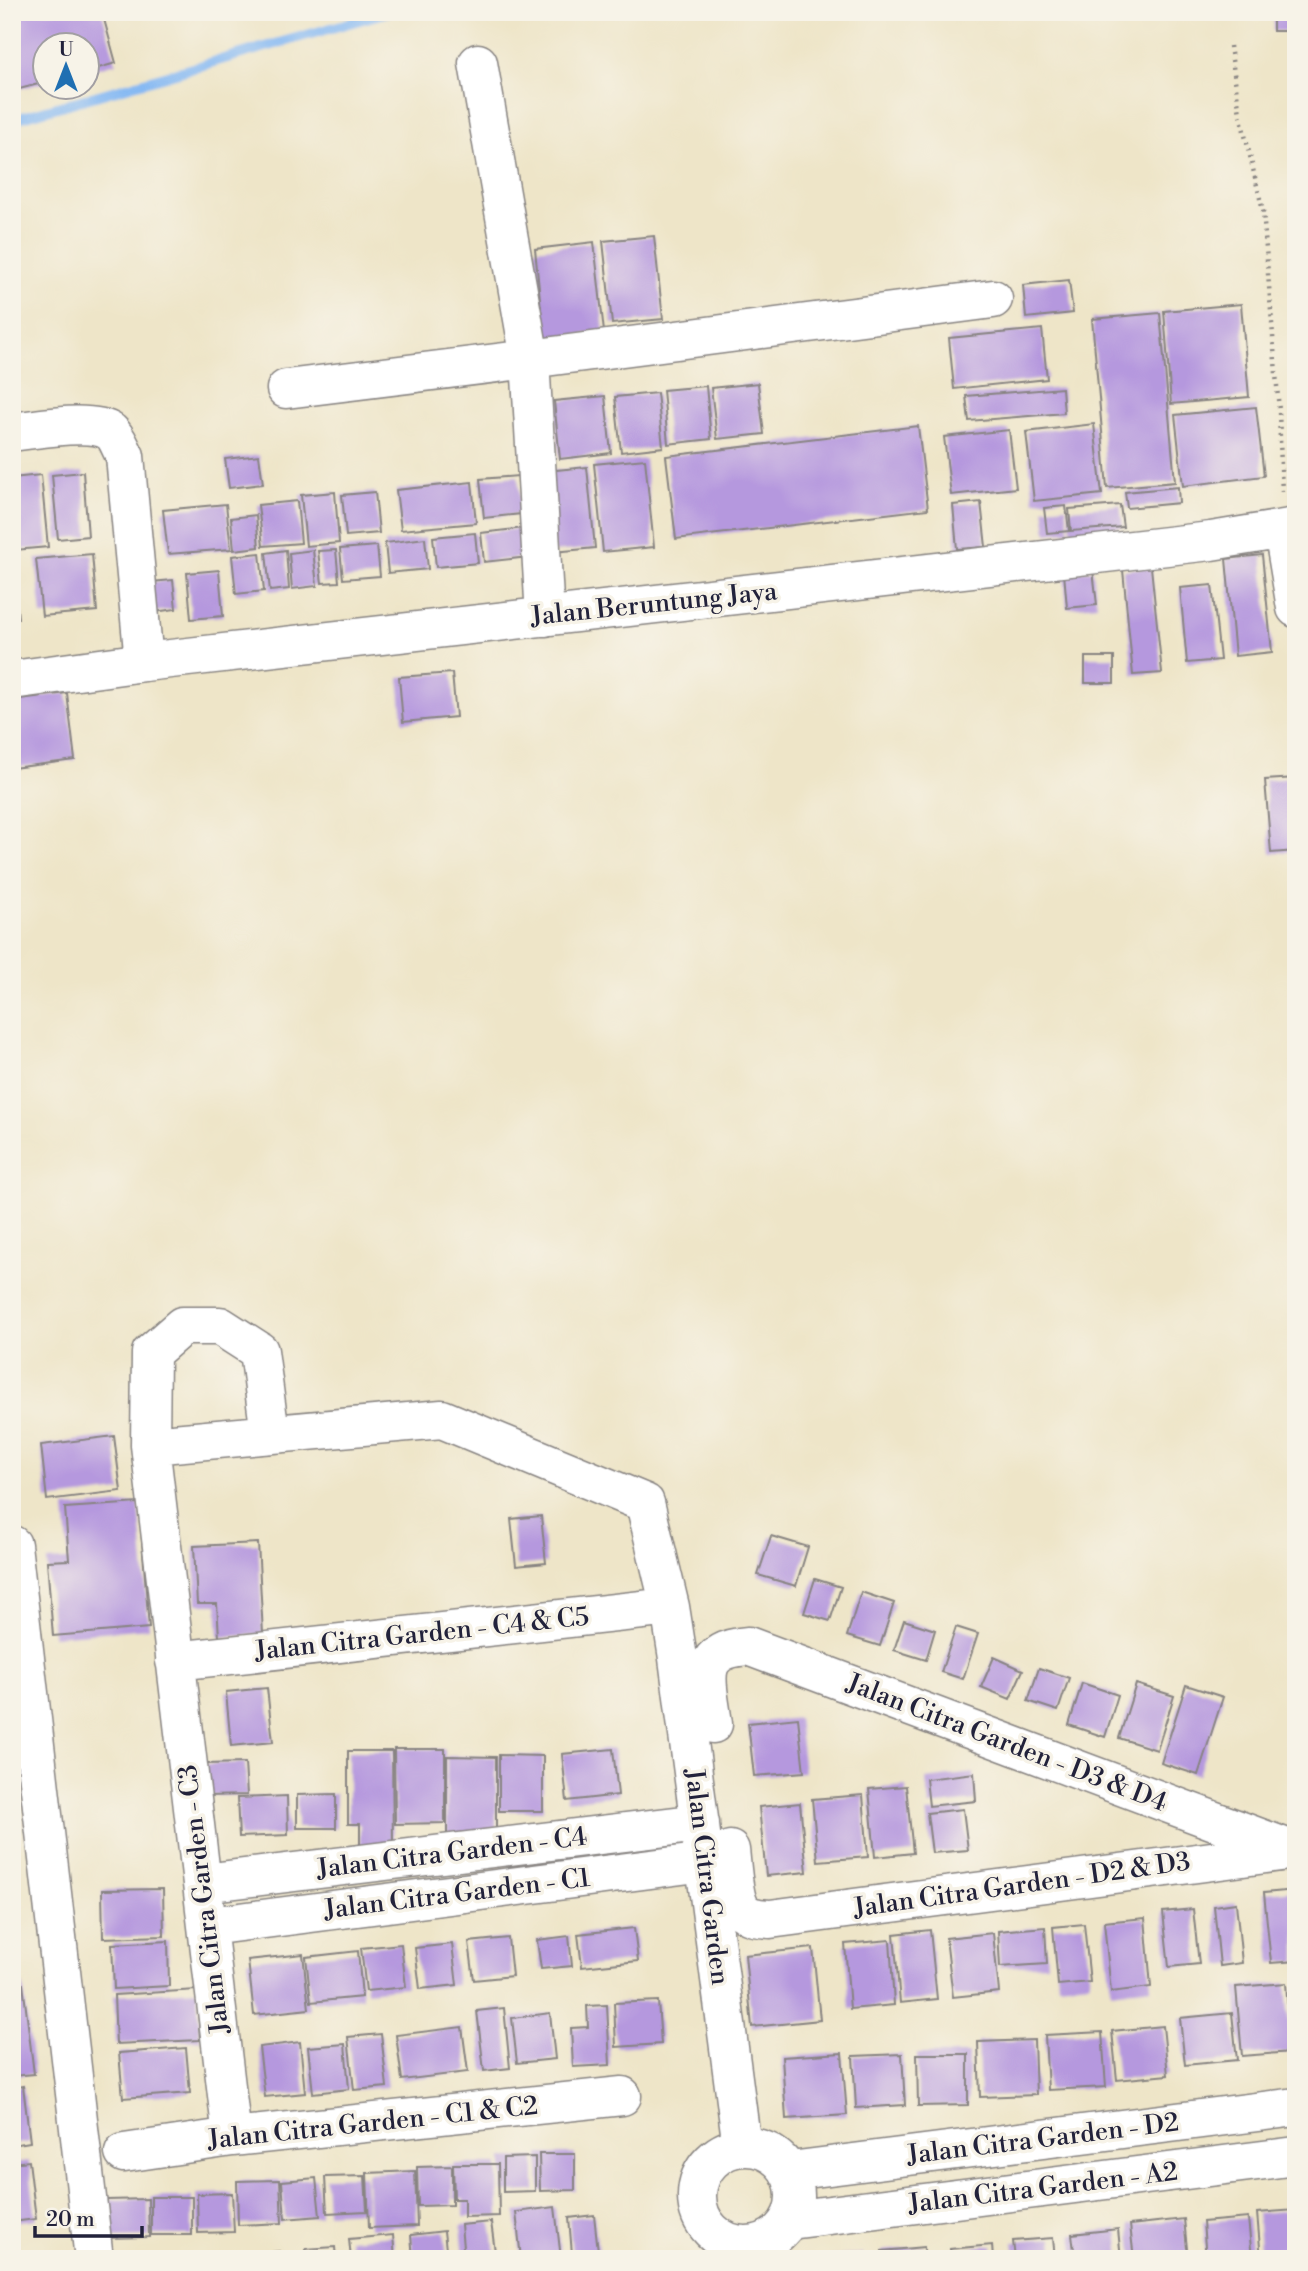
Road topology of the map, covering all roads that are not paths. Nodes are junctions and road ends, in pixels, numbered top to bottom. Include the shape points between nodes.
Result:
1 (478, 63) dead end
2 (993, 299) dead end
3 (530, 359) junction
4 (286, 389) dead end
5 (12, 432) edge
6 (1289, 528) edge
7 (1296, 608) edge
8 (545, 617) junction
9 (144, 662) junction
10 (12, 680) edge
11 (270, 1434) junction
12 (150, 1445) junction
13 (12, 1545) edge
14 (670, 1607) junction
15 (721, 1651) joint
16 (175, 1661) junction
17 (700, 1823) junction
18 (1294, 1850) edge
19 (705, 1862) junction
20 (203, 1883) junction
21 (749, 1916) joint
22 (209, 1926) junction
23 (622, 2096) dead end
24 (1296, 2107) edge
25 (232, 2137) junction
26 (742, 2147) junction
27 (124, 2153) dead end
28 (1296, 2156) edge
29 (790, 2171) junction
30 (790, 2221) junction
31 (751, 2252) edge
32 (94, 2259) edge

1 - 3 street
2 - 3 street
3 - 4 street
3 - 8 street
5 - 9 street via 95,427 110,431 116,439 125,456
6 - 7 street
6 - 8 street, Jalan Beruntung Jaya via 1211,541
8 - 9 street, Jalan Beruntung Jaya
9 - 10 street, Jalan Beruntung Jaya
11 - 12 street
11 - 12 street, Jalan Citra Garden - C3 via 259,1350 220,1326 182,1326 151,1353
11 - 14 street, Jalan Citra Garden via 442,1419 645,1503
12 - 16 street, Jalan Citra Garden - C3
13 - 32 street
14 - 16 street, Jalan Citra Garden - C4 & C5
14 - 17 street, Jalan Citra Garden
15 - 18 street, Jalan Citra Garden - D3 & D4 via 748,1646
15 - 21 street, Jalan Citra Garden via 710,1663 707,1677 737,1899
16 - 20 street, Jalan Citra Garden - C3
17 - 19 street, Jalan Citra Garden
17 - 20 street, Jalan Citra Garden - C4
18 - 21 street, Jalan Citra Garden - D2 & D3 via 770,1919
19 - 22 street, Jalan Citra Garden - C1
19 - 26 street, Jalan Citra Garden
20 - 22 street, Jalan Citra Garden - C3
22 - 25 street, Jalan Citra Garden - C3
23 - 25 street, Jalan Citra Garden - C1 & C2
24 - 29 street, Jalan Citra Garden - D2
25 - 27 street, Jalan Citra Garden - C1 & C2
26 - 29 street via 769,2152
26 - 31 street via 720,2155 703,2171 696,2201 714,2234
28 - 30 street, Jalan Citra Garden - A2
29 - 30 street via 796,2187
30 - 31 street via 780,2234

